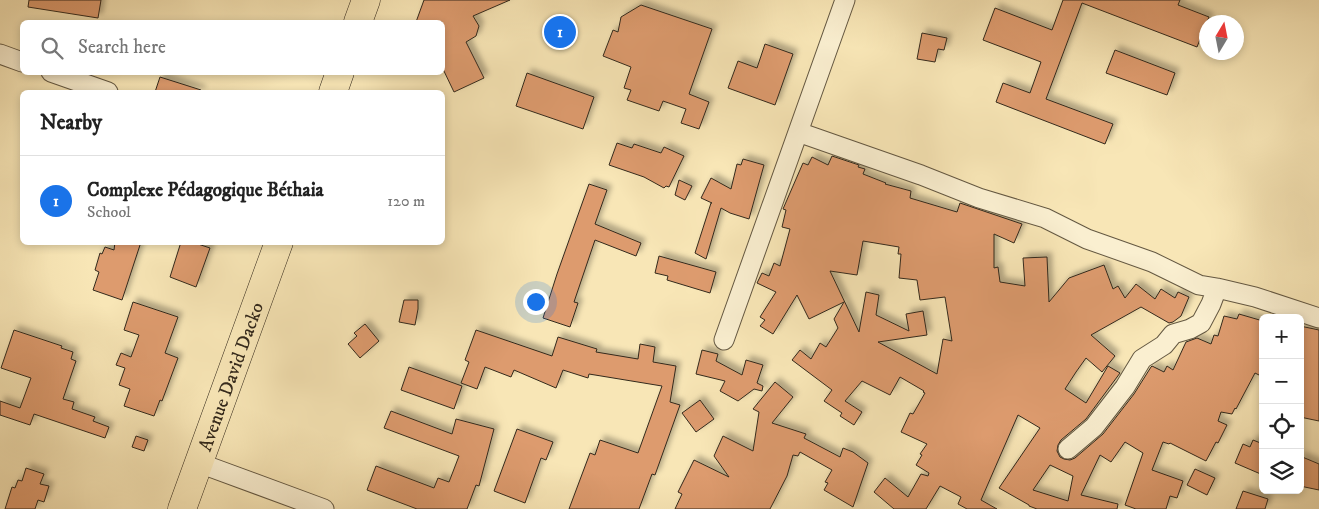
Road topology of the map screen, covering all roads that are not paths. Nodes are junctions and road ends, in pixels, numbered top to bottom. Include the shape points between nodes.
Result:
1 (366, 0) edge
2 (844, 0) edge
3 (359, 20) edge
4 (0, 54) edge
5 (20, 61) edge
6 (60, 75) edge
7 (339, 75) edge
8 (102, 90) edge
9 (334, 90) edge
10 (798, 132) junction
11 (278, 245) edge
12 (1217, 288) junction
13 (1319, 318) edge
14 (724, 340) dead end
15 (1068, 449) dead end
16 (199, 463) junction
17 (182, 509) edge
18 (324, 509) edge

1 - 3 main road
2 - 10 street
4 - 5 street
6 - 8 street
7 - 9 main road
10 - 12 street via 979,198 1045,218 1087,239 1152,262 1199,285
10 - 14 street
11 - 16 main road, Avenue David Dacko
12 - 13 street
12 - 15 street via 1201,323 1173,334 1164,345 1142,359 1094,427
16 - 17 main road, Avenue David Dacko
16 - 18 street

